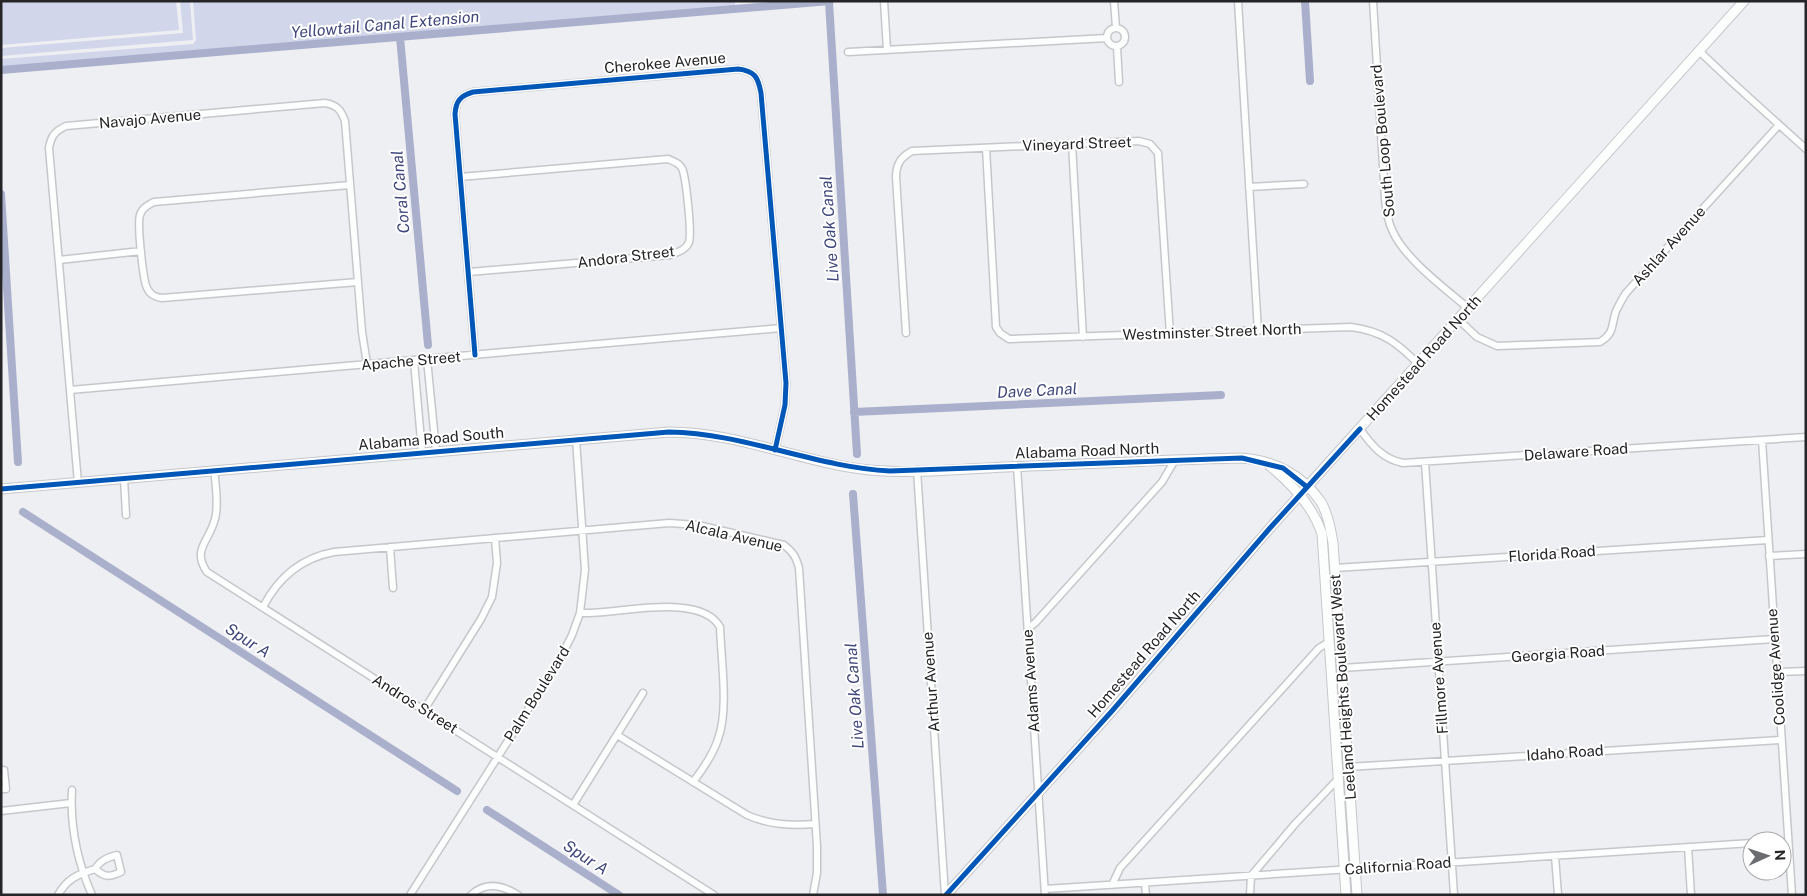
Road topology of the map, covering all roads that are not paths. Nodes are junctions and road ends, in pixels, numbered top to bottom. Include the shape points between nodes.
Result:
1 (884, 1) edge
2 (1114, 1) edge
3 (1238, 1) edge
4 (1373, 1) edge
5 (1744, 1) edge
6 (1116, 28) junction
7 (1107, 38) junction
8 (1117, 47) junction
9 (887, 50) junction
10 (1700, 51) junction
11 (848, 52) dead end
12 (1119, 82) dead end
13 (1779, 125) junction
14 (1072, 144) junction
15 (986, 148) junction
16 (1806, 149) edge
17 (460, 177) junction
18 (1304, 184) dead end
19 (350, 185) junction
20 (1250, 187) junction
21 (141, 251) junction
22 (59, 260) junction
23 (469, 272) junction
24 (358, 282) junction
25 (1468, 310) junction
26 (1459, 320) junction
27 (781, 328) junction
28 (1258, 331) junction
29 (906, 332) dead end
30 (1170, 334) junction
31 (1083, 337) junction
32 (476, 355) junction
33 (427, 360) junction
34 (414, 361) junction
35 (367, 364) junction
36 (1419, 365) junction
37 (70, 390) junction
38 (1360, 429) junction
39 (1806, 437) edge
40 (576, 439) junction
41 (1762, 440) junction
42 (775, 450) junction
43 (436, 451) junction
44 (422, 452) junction
45 (1175, 460) junction
46 (1425, 462) junction
47 (1266, 463) junction
48 (1017, 466) junction
49 (859, 468) joint
50 (214, 470) junction
51 (917, 470) junction
52 (124, 478) junction
53 (78, 482) junction
54 (1307, 487) junction
55 (1, 489) edge
56 (1300, 495) junction
57 (126, 516) dead end
58 (583, 530) junction
59 (495, 538) junction
60 (1768, 540) junction
61 (390, 547) junction
62 (1806, 554) edge
63 (1769, 556) junction
64 (1431, 562) junction
65 (1335, 568) junction
66 (392, 588) dead end
67 (263, 607) junction
68 (580, 613) junction
69 (1028, 629) junction
70 (1774, 639) junction
71 (1329, 642) junction
72 (1438, 661) junction
73 (1342, 668) junction
74 (1806, 671) edge
75 (1777, 672) junction
76 (643, 693) dead end
77 (424, 710) junction
78 (617, 735) junction
79 (1781, 740) junction
80 (498, 757) junction
81 (1445, 761) junction
82 (1348, 768) junction
83 (1, 771) edge
84 (1338, 779) junction
85 (693, 782) junction
86 (1, 789) edge
87 (72, 790) dead end
88 (1039, 791) junction
89 (1, 802) edge
90 (71, 803) junction
91 (572, 805) junction
92 (2, 811) edge
93 (815, 824) junction
94 (1785, 831) edge
95 (1742, 844) edge
96 (1688, 848) junction
97 (1555, 856) junction
98 (1452, 863) junction
99 (96, 869) dead end
100 (1356, 869) junction
101 (1345, 870) junction
102 (82, 873) junction
103 (1251, 876) junction
104 (1790, 881) edge
105 (1145, 884) junction
106 (1112, 885) junction
107 (1045, 892) edge
108 (58, 895) edge
109 (92, 895) edge
110 (410, 895) edge
111 (471, 895) edge
112 (518, 895) edge
113 (714, 895) edge
114 (813, 895) edge
115 (946, 895) edge
116 (1146, 895) edge
117 (1250, 895) edge
118 (1346, 895) edge
119 (1357, 895) edge
120 (1454, 895) edge
121 (1558, 895) edge
122 (1691, 895) edge
123 (1792, 895) edge

1 - 9 street
2 - 6 street
3 - 20 street
4 - 25 street, South Loop Boulevard via 1389,223 1408,254
5 - 10 main road, Homestead Road North
6 - 7 street via 1108,32
6 - 8 street via 1125,35 1123,44
7 - 8 street via 1112,46
7 - 9 street
8 - 12 street
9 - 11 street
10 - 13 street
10 - 25 main road, Homestead Road North
13 - 16 street
13 - 26 street, Ashlar Avenue via 1626,293 1617,309 1609,337 1600,342 1497,346 1477,336
14 - 15 street, Vineyard Street
14 - 30 street, Vineyard Street via 1139,142 1150,144 1158,153
14 - 31 street
15 - 29 street, Vineyard Street via 912,150 902,156 896,169
15 - 31 street, Westminster Street North via 996,327 1009,339
17 - 23 street, Cherokee Avenue
17 - 23 street, Andora Street via 668,159 678,163 683,170 690,232 682,251 670,255
17 - 27 street, Cherokee Avenue via 455,114 456,104 462,96 473,92 748,70 755,75 761,93
18 - 20 street
19 - 21 street via 154,202 140,214
19 - 22 street, Navajo Avenue via 345,122 341,111 325,103 66,126 56,131 50,139 49,148
19 - 24 street, Navajo Avenue
20 - 28 street
21 - 22 street
21 - 24 street via 146,287 152,296 162,298
22 - 37 street, Navajo Avenue
23 - 32 street, Cherokee Avenue
24 - 35 street, Navajo Avenue
25 - 26 main road, Homestead Road North
26 - 36 main road, Homestead Road North
27 - 32 street, Apache Street
27 - 42 street, Cherokee Avenue via 786,394
28 - 30 street, Westminster Street North
28 - 36 street, Westminster Street North via 1362,329 1388,338
30 - 31 street, Westminster Street North
32 - 33 street, Apache Street
33 - 34 street, Apache Street
33 - 43 street
34 - 35 street, Apache Street
34 - 44 street
35 - 37 street, Apache Street
36 - 38 main road, Homestead Road North
37 - 53 street, Navajo Avenue
38 - 46 street, Delaware Road via 1370,444 1392,460
38 - 54 main road, Homestead Road North
39 - 41 street, Delaware Road
40 - 42 main road, Alabama Road South via 684,432 724,437
40 - 43 main road, Alabama Road South
40 - 58 street, Palm Boulevard
41 - 46 street, Delaware Road
41 - 60 street, Coolidge Avenue
42 - 49 main road, Alabama Road South
43 - 44 main road, Alabama Road South
44 - 50 main road, Alabama Road South
45 - 47 main road, Alabama Road North via 1242,458
45 - 48 main road, Alabama Road North
45 - 69 street via 1162,482
46 - 64 street, Fillmore Avenue
47 - 54 main road, Alabama Road North via 1283,468
47 - 56 main road, Alabama Road North via 1286,478
48 - 51 main road, Alabama Road North
48 - 69 street, Adams Avenue
49 - 51 main road, Alabama Road North
50 - 52 main road, Alabama Road South
50 - 67 street, Andros Street via 216,515 200,553 200,563 206,572
51 - 115 street, Arthur Avenue
52 - 53 main road, Alabama Road South
52 - 57 street
53 - 55 main road, Alabama Road South
54 - 56 main road, Homestead Road North
54 - 65 main road, Leeland Heights Boulevard West via 1321,502 1326,514
56 - 71 main road, Leeland Heights Boulevard West via 1313,512 1322,534
56 - 88 main road, Homestead Road North
58 - 59 street, Alcala Avenue
58 - 68 street, Palm Boulevard via 585,570
58 - 93 street, Alcala Avenue via 680,523 784,545 792,551 799,568
59 - 61 street, Alcala Avenue
59 - 77 street via 497,563 492,597
60 - 63 street, Coolidge Avenue
60 - 64 street, Florida Road
61 - 66 street
61 - 67 street, Alcala Avenue via 314,557 287,574
62 - 63 street
63 - 70 street, Coolidge Avenue
64 - 65 street, Florida Road
64 - 72 street, Fillmore Avenue
65 - 73 main road, Leeland Heights Boulevard West
67 - 77 street, Andros Street
68 - 80 street, Palm Boulevard via 560,659
68 - 85 street via 679,607 700,611 715,619 720,627 723,718 714,750
69 - 88 street, Adams Avenue
70 - 72 street, Georgia Road
70 - 75 street, Coolidge Avenue
71 - 84 main road, Leeland Heights Boulevard West
71 - 106 street via 1318,648 1127,861
72 - 73 street, Georgia Road
72 - 81 street, Fillmore Avenue
73 - 82 main road, Leeland Heights Boulevard West
74 - 75 street
75 - 79 street, Coolidge Avenue
76 - 78 street
77 - 80 street, Andros Street
78 - 85 street
78 - 91 street
79 - 81 street, Idaho Road
79 - 94 street, Coolidge Avenue
80 - 91 street, Andros Street
80 - 110 street, Palm Boulevard
81 - 82 street, Idaho Road
81 - 98 street, Fillmore Avenue
82 - 100 main road, Leeland Heights Boulevard West
83 - 86 street via 4,770 6,789
84 - 101 main road, Leeland Heights Boulevard West
84 - 103 street
85 - 93 street via 758,820 786,825
87 - 90 street
88 - 107 street, Adams Avenue
88 - 115 main road, Homestead Road North
89 - 92 street
90 - 92 street
90 - 102 street
91 - 113 street, Andros Street
93 - 114 street, Alcala Avenue via 817,873
95 - 96 street, California Road
96 - 97 street, California Road
96 - 122 street
97 - 98 street, California Road
97 - 121 street
98 - 100 street, California Road
98 - 120 street, Fillmore Avenue
99 - 102 street
100 - 101 street, California Road
100 - 119 main road, Leeland Heights Boulevard West
101 - 103 street, California Road
101 - 118 main road, Leeland Heights Boulevard West
102 - 108 street via 69,879
102 - 109 street
103 - 105 street, California Road
103 - 117 street
104 - 123 street, Coolidge Avenue
105 - 106 street, California Road
105 - 116 street
106 - 107 street, California Road
111 - 112 street via 490,886 506,888

